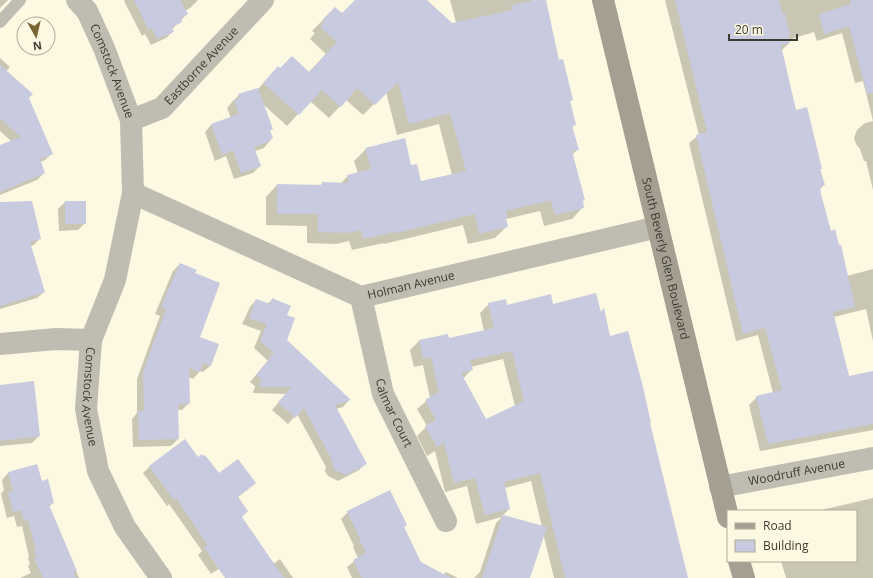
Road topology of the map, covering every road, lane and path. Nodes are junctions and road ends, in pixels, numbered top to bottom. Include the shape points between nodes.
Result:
1 (20, 0) edge
2 (78, 0) edge
3 (263, 0) edge
4 (603, 0) edge
5 (0, 22) edge
6 (131, 120) junction
7 (134, 193) junction
8 (658, 227) junction
9 (361, 297) junction
10 (90, 340) junction
11 (0, 344) edge
12 (873, 458) edge
13 (720, 487) junction
14 (727, 513) edge
15 (446, 521) dead end
16 (739, 562) edge
17 (161, 578) edge
18 (744, 578) edge

1 - 5 lane
2 - 6 street, Comstock Avenue via 87,11 104,48
3 - 6 street, Eastborne Avenue via 162,108
4 - 8 main road, South Beverly Glen Boulevard
6 - 7 street, Comstock Avenue
7 - 9 street, Holman Avenue
7 - 10 street, Comstock Avenue via 114,280
8 - 9 street, Holman Avenue
8 - 13 main road, South Beverly Glen Boulevard
9 - 15 street, Calmar Court via 384,394
10 - 11 street via 56,339
10 - 17 street, Comstock Avenue via 86,409 98,470 125,527
12 - 13 street, Woodruff Avenue
13 - 14 main road, South Beverly Glen Boulevard
16 - 18 main road

